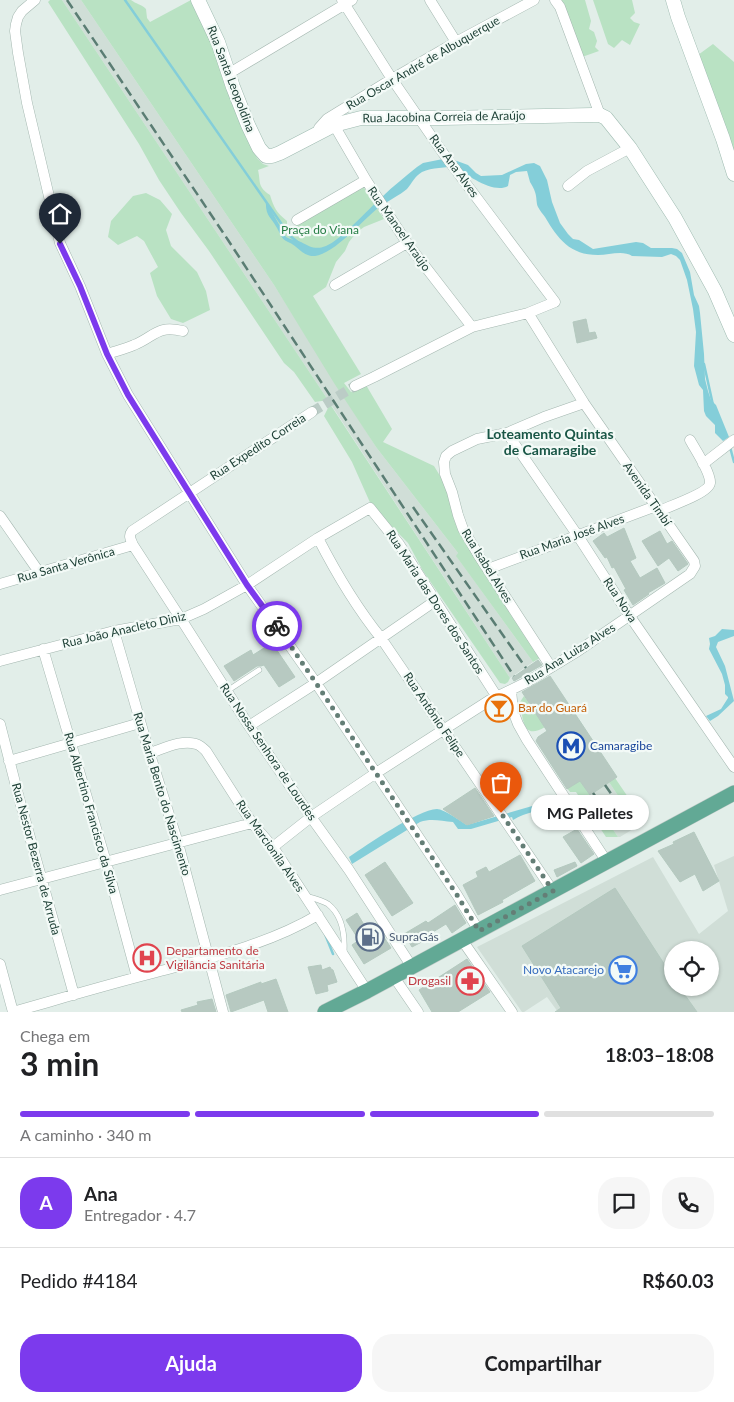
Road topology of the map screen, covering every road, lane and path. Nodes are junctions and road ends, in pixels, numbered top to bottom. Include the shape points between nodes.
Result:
1 (35, 0) edge
2 (198, 0) edge
3 (430, 0) edge
4 (534, 0) edge
5 (555, 0) edge
6 (673, 0) edge
7 (346, 2) edge
8 (456, 42) junction
9 (228, 74) junction
10 (392, 79) junction
11 (600, 115) junction
12 (419, 117) junction
13 (334, 126) junction
14 (318, 133) junction
15 (630, 148) junction
16 (266, 156) joint
17 (734, 174) edge
18 (366, 180) junction
19 (568, 186) dead end
20 (297, 220) dead end
21 (407, 243) junction
22 (335, 285) dead end
23 (528, 313) junction
24 (472, 327) junction
25 (183, 331) dead end
26 (734, 335) edge
27 (107, 354) junction
28 (355, 386) tunnel mouth
29 (584, 403) junction
30 (312, 412) tunnel mouth
31 (507, 433) junction
32 (690, 440) dead end
33 (734, 440) edge
34 (703, 464) junction
35 (190, 492) junction
36 (370, 508) joint
37 (658, 508) junction
38 (0, 516) edge
39 (130, 534) joint
40 (578, 536) junction
41 (318, 538) junction
42 (133, 545) junction
43 (488, 569) junction
44 (39, 572) junction
45 (690, 574) joint
46 (0, 584) edge
47 (247, 585) junction
48 (435, 601) junction
49 (629, 615) junction
50 (182, 619) junction
51 (114, 631) junction
52 (381, 638) junction
53 (43, 649) junction
54 (0, 661) edge
55 (551, 667) junction
56 (259, 670) dead end
57 (316, 683) junction
58 (511, 690) junction
59 (227, 691) junction
60 (497, 697) junction
61 (140, 723) junction
62 (0, 724) edge
63 (249, 726) junction
64 (443, 730) junction
65 (71, 742) junction
66 (150, 753) junction
67 (9, 761) junction
68 (734, 767) edge
69 (376, 773) junction
70 (734, 793) edge
71 (311, 817) junction
72 (252, 822) junction
73 (178, 843) junction
74 (272, 847) junction
75 (106, 862) junction
76 (607, 862) junction
77 (42, 879) junction
78 (0, 890) edge
79 (553, 891) junction
80 (305, 896) junction
81 (318, 915) junction
82 (479, 931) junction
83 (462, 940) junction
84 (344, 955) junction
85 (208, 958) junction
86 (0, 964) edge
87 (412, 967) junction
88 (137, 977) junction
89 (394, 977) junction
90 (367, 991) junction
91 (74, 995) junction
92 (13, 1012) edge
93 (223, 1012) edge
94 (325, 1012) edge
95 (418, 1012) edge
96 (512, 1012) edge

1 - 27 street via 18,17 15,31 27,103 60,244
2 - 9 street, Rua Santa Leopoldina via 218,42
3 - 8 street
4 - 8 street, Rua Oscar André de Albuquerque
5 - 11 street
6 - 17 street
7 - 9 street
7 - 10 street, Rua Ana Alves
8 - 10 street, Rua Oscar André de Albuquerque
9 - 16 street, Rua Santa Leopoldina via 259,148
10 - 12 street, Rua Ana Alves
10 - 14 street, Rua Oscar André de Albuquerque via 327,119
11 - 12 street, Rua Jacobina Correia de Araújo
11 - 15 street
12 - 13 street, Rua Jacobina Correia de Araújo via 361,118
12 - 23 street, Rua Ana Alves via 554,302
13 - 14 street, Rua Jacobina Correia de Araújo
13 - 18 street, Rua Manoel Araújo
14 - 16 street, Rua Jacobina Correia de Araújo via 280,153
15 - 19 street via 587,171
15 - 26 street via 695,252
18 - 20 street
18 - 21 street, Rua Manoel Araújo
21 - 22 street
21 - 24 street, Rua Manoel Araújo
23 - 24 street
23 - 29 street, Avenida Timbí
24 - 28 street
25 - 27 street via 165,329
27 - 35 street via 128,395
29 - 31 street, Rua Isabel Alves
29 - 37 street, Avenida Timbí
30 - 35 street, Rua Expedito Correia
31 - 40 street, Rua Nova
31 - 43 street, Rua Isabel Alves via 462,445 446,456 444,462 463,529
32 - 34 street, Rua Maria José Alves
33 - 34 street
34 - 37 street, Rua Maria José Alves via 710,480 706,491
35 - 39 street, Rua Expedito Correia
35 - 47 street
36 - 41 street, Rua João Anacleto Diniz
36 - 48 street, Rua Maria das Dores dos Santos via 399,544
37 - 40 street, Rua Maria José Alves
37 - 45 street, Avenida Timbí via 694,561 694,570
38 - 44 street
39 - 42 street, Rua Nossa Senhora de Lourdes
40 - 43 street, Rua Maria José Alves
40 - 49 street, Rua Nova
41 - 47 street, Rua João Anacleto Diniz
41 - 52 street, Rua Antônio Felipe via 352,599
42 - 44 street, Rua Santa Verônica
42 - 50 street, Rua Nossa Senhora de Lourdes
43 - 55 street, Rua Isabel Alves
44 - 46 street, Rua Santa Verônica
45 - 49 street, Rua Ana Luiza Alves
47 - 50 street, Rua João Anacleto Diniz
47 - 57 street
48 - 52 street
48 - 60 street, Rua Maria das Dores dos Santos
49 - 55 street, Rua Ana Luiza Alves
49 - 68 street, Rua Nova
50 - 51 street, Rua João Anacleto Diniz
50 - 59 street, Rua Nossa Senhora de Lourdes
51 - 53 street, Rua João Anacleto Diniz
51 - 61 street, Rua Maria Bento do Nascimento
52 - 57 street
52 - 64 street, Rua Antônio Felipe
53 - 54 street, Rua João Anacleto Diniz
53 - 65 street, Rua Albertino Francisco da Silva
55 - 58 street, Rua Ana Luiza Alves
56 - 59 lane
57 - 63 street
57 - 69 street
58 - 60 street, Rua Ana Luiza Alves
58 - 76 street via 518,724
59 - 63 street, Rua Nossa Senhora de Lourdes
60 - 64 street, Rua Ana Luiza Alves
61 - 65 street
61 - 66 street, Rua Maria Bento do Nascimento
62 - 67 street, Rua Nestor Bezerra de Arruda
63 - 71 street, Rua Nossa Senhora de Lourdes
64 - 69 street, Rua Ana Luiza Alves
64 - 79 street, Rua Antônio Felipe
65 - 67 street
65 - 75 street, Rua Albertino Francisco da Silva
66 - 72 street, Rua Marcionila Alves via 179,744 198,744 206,751
66 - 73 street, Rua Maria Bento do Nascimento
67 - 77 street, Rua Nestor Bezerra de Arruda
69 - 71 street, Rua Ana Luiza Alves
69 - 82 street
70 - 76 main road
71 - 74 street, Rua Ana Luiza Alves
71 - 87 street, Rua Nossa Senhora de Lourdes
72 - 73 street
72 - 74 street, Rua Marcionila Alves
73 - 75 street
73 - 85 street, Rua Maria Bento do Nascimento
74 - 80 street, Rua Marcionila Alves
75 - 77 street
75 - 88 street, Rua Albertino Francisco da Silva
76 - 79 main road
77 - 78 street
77 - 91 street, Rua Nestor Bezerra de Arruda
79 - 82 main road
80 - 81 street, Rua Marcionila Alves
80 - 84 lane via 328,904 341,922
81 - 84 street, Rua Marcionila Alves
81 - 85 street via 281,935
82 - 83 main road
83 - 87 main road
83 - 96 street
84 - 90 street, Rua Marcionila Alves
85 - 88 street
85 - 93 street, Rua Maria Bento do Nascimento
86 - 92 street
87 - 89 main road
88 - 91 street
89 - 90 main road
89 - 95 street
90 - 94 main road
91 - 92 street

